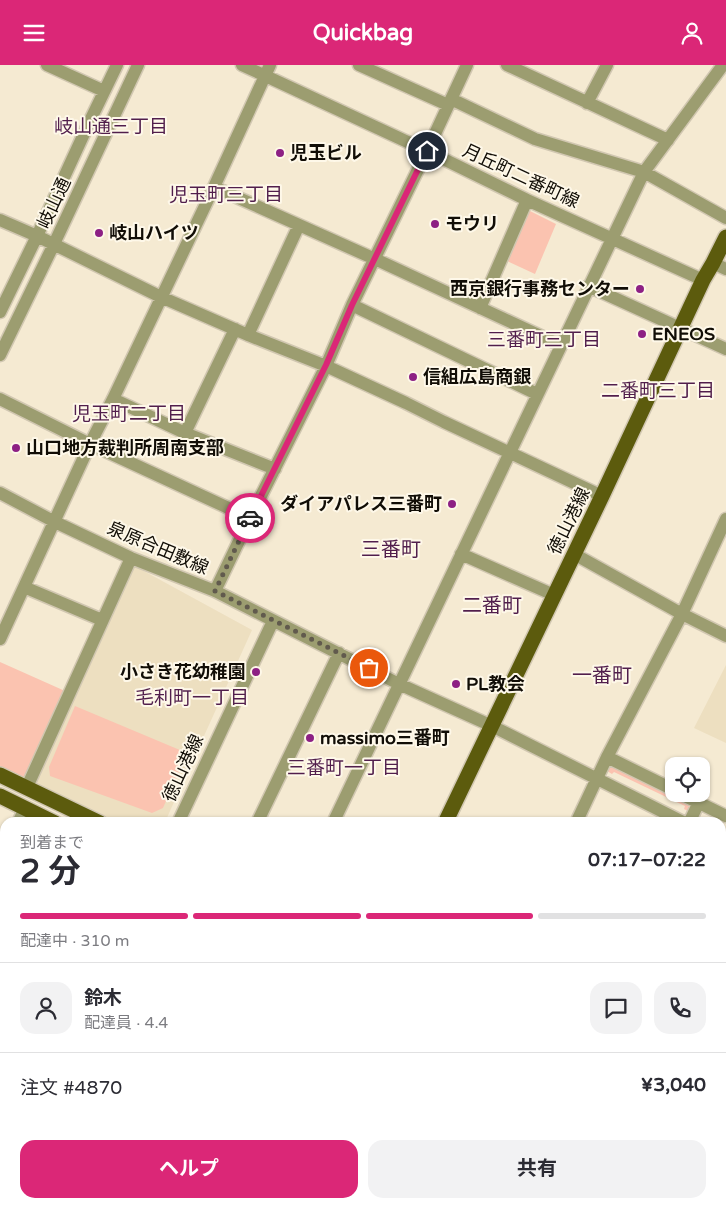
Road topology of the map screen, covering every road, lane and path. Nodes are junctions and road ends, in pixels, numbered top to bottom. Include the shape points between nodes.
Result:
1 (48, 65) edge
2 (117, 65) edge
3 (138, 65) edge
4 (242, 65) edge
5 (359, 65) edge
6 (467, 65) edge
7 (507, 65) edge
8 (607, 65) edge
9 (723, 65) edge
10 (523, 68) edge
11 (268, 70) edge
12 (104, 91) junction
13 (449, 101) junction
14 (587, 103) junction
15 (668, 140) junction
16 (427, 151) junction
17 (644, 172) junction
18 (214, 187) junction
19 (527, 200) junction
20 (726, 218) edge
21 (0, 220) edge
22 (299, 225) junction
23 (38, 236) junction
24 (726, 237) edge
25 (612, 238) junction
26 (54, 244) junction
27 (375, 259) junction
28 (720, 266) edge
29 (704, 280) junction
30 (588, 286) junction
31 (161, 297) junction
32 (352, 305) junction
33 (480, 308) junction
34 (0, 312) edge
35 (235, 329) junction
36 (682, 329) junction
37 (248, 335) junction
38 (560, 345) junction
39 (726, 349) edge
40 (0, 355) edge
41 (326, 365) junction
42 (537, 394) junction
43 (0, 399) edge
44 (113, 399) junction
45 (185, 433) junction
46 (90, 443) junction
47 (510, 453) junction
48 (275, 469) junction
49 (0, 493) edge
50 (602, 496) junction
51 (250, 518) junction
52 (726, 519) edge
53 (55, 522) junction
54 (461, 553) junction
55 (574, 553) junction
56 (131, 558) junction
57 (24, 587) junction
58 (215, 591) junction
59 (554, 595) junction
60 (682, 614) junction
61 (102, 620) junction
62 (273, 621) junction
63 (726, 636) edge
64 (0, 639) edge
65 (339, 653) junction
66 (399, 684) junction
67 (492, 726) junction
68 (607, 757) junction
69 (0, 775) edge
70 (597, 779) junction
71 (665, 786) edge
72 (27, 787) junction
73 (0, 796) edge
74 (699, 802) joint
75 (25, 807) junction
76 (726, 816) edge
77 (21, 817) edge
78 (44, 817) edge
79 (88, 817) edge
80 (181, 817) edge
81 (260, 817) edge
82 (336, 817) edge
83 (448, 817) edge
84 (579, 817) edge
85 (673, 817) edge
86 (692, 817) edge

1 - 12 street
2 - 12 street, 岐山通
3 - 26 street, 岐山通
4 - 11 street, 月丘町二番町線
5 - 13 street
6 - 13 street
7 - 10 street
8 - 14 street
9 - 15 street
10 - 14 street
11 - 16 street, 月丘町二番町線
11 - 18 street
12 - 23 street, 岐山通
13 - 16 street
13 - 17 street via 535,139
14 - 15 street
15 - 17 street
16 - 19 street, 月丘町二番町線
16 - 27 street
17 - 20 street
17 - 25 street
18 - 22 street
18 - 31 street
19 - 25 street, 月丘町二番町線
19 - 33 street
21 - 23 street
22 - 27 street
22 - 37 street
23 - 26 street
23 - 34 street, 岐山通
24 - 28 main road, 徳山港線
25 - 29 street, 月丘町二番町線
25 - 30 street
26 - 31 street
26 - 40 street, 岐山通
27 - 32 street
27 - 33 street
28 - 29 main road, 徳山港線
29 - 36 main road, 徳山港線
30 - 36 street
30 - 38 street
31 - 35 street
31 - 44 street
32 - 41 street
32 - 42 street
33 - 38 street
35 - 37 street
35 - 45 street
36 - 39 street
36 - 50 main road, 徳山港線
37 - 41 street
38 - 42 street
41 - 47 street
41 - 48 street
42 - 47 street
43 - 46 street
44 - 45 street
44 - 46 street
45 - 48 street
46 - 51 street
46 - 53 street
47 - 50 street
47 - 54 street
48 - 51 street
49 - 53 street, 泉原合田敷線
50 - 55 main road, 徳山港線
51 - 58 street
52 - 60 street
53 - 56 street, 泉原合田敷線
53 - 57 street
54 - 59 street
54 - 66 street
55 - 59 main road, 徳山港線
55 - 60 street
56 - 58 street, 泉原合田敷線
56 - 61 street
57 - 61 street
57 - 64 street
58 - 62 street, 泉原合田敷線
59 - 67 main road, 徳山港線
60 - 63 street
60 - 68 street
61 - 72 street
62 - 65 street, 泉原合田敷線
62 - 80 street, 徳山港線
65 - 66 street, 泉原合田敷線
65 - 81 street
66 - 67 street, 泉原合田敷線
66 - 82 street
67 - 70 street, 泉原合田敷線
67 - 83 main road, 徳山港線
68 - 70 street
68 - 71 street
69 - 72 main road
70 - 84 street
70 - 85 street, 泉原合田敷線
72 - 79 main road
73 - 75 main road
74 - 76 street
74 - 86 street
75 - 77 street
75 - 78 main road

